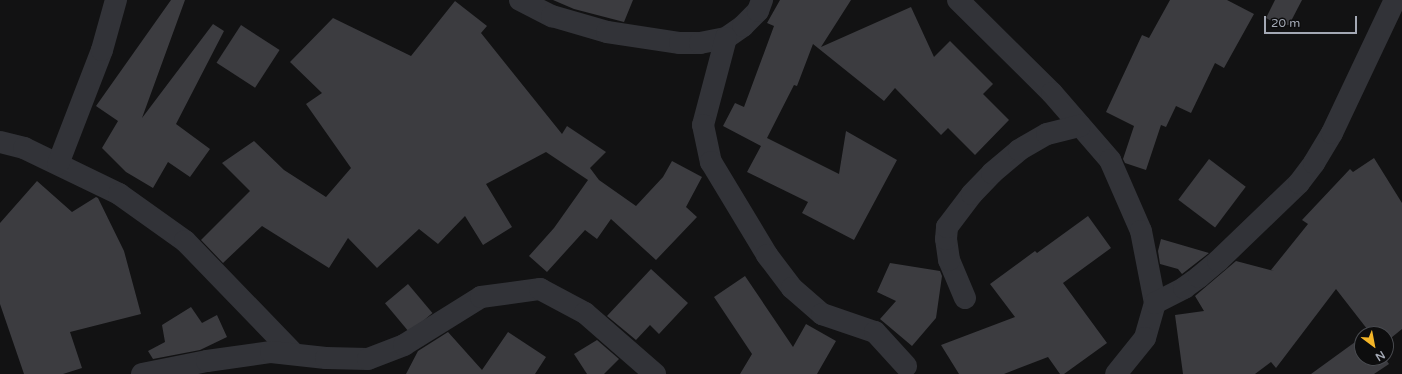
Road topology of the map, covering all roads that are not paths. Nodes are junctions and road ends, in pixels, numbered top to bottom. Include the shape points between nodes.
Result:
1 (116, 0) edge
2 (520, 0) edge
3 (762, 0) edge
4 (958, 0) edge
5 (1395, 0) edge
6 (726, 38) junction
7 (1080, 126) junction
8 (0, 142) edge
9 (58, 164) junction
10 (965, 298) dead end
11 (1155, 303) junction
12 (294, 354) junction
13 (906, 366) dead end
14 (365, 367) edge
15 (142, 374) edge
16 (655, 374) edge
17 (1116, 374) edge

1 - 9 street via 102,50
2 - 6 street via 552,16 607,32 680,43 700,43
3 - 6 street via 758,11
4 - 7 street via 1052,93
5 - 11 street via 1332,133 1299,182 1199,277
6 - 13 street via 703,125 711,162 767,255 792,288 822,314 875,332
7 - 10 street via 1047,134 1019,150 972,194 948,227 946,239 949,260
7 - 11 street via 1110,160 1141,231
8 - 9 street via 24,148
9 - 12 street via 119,194 184,241
11 - 17 street via 1145,338
12 - 14 street
12 - 15 street via 271,352
14 - 16 street via 481,297 540,288 585,313

